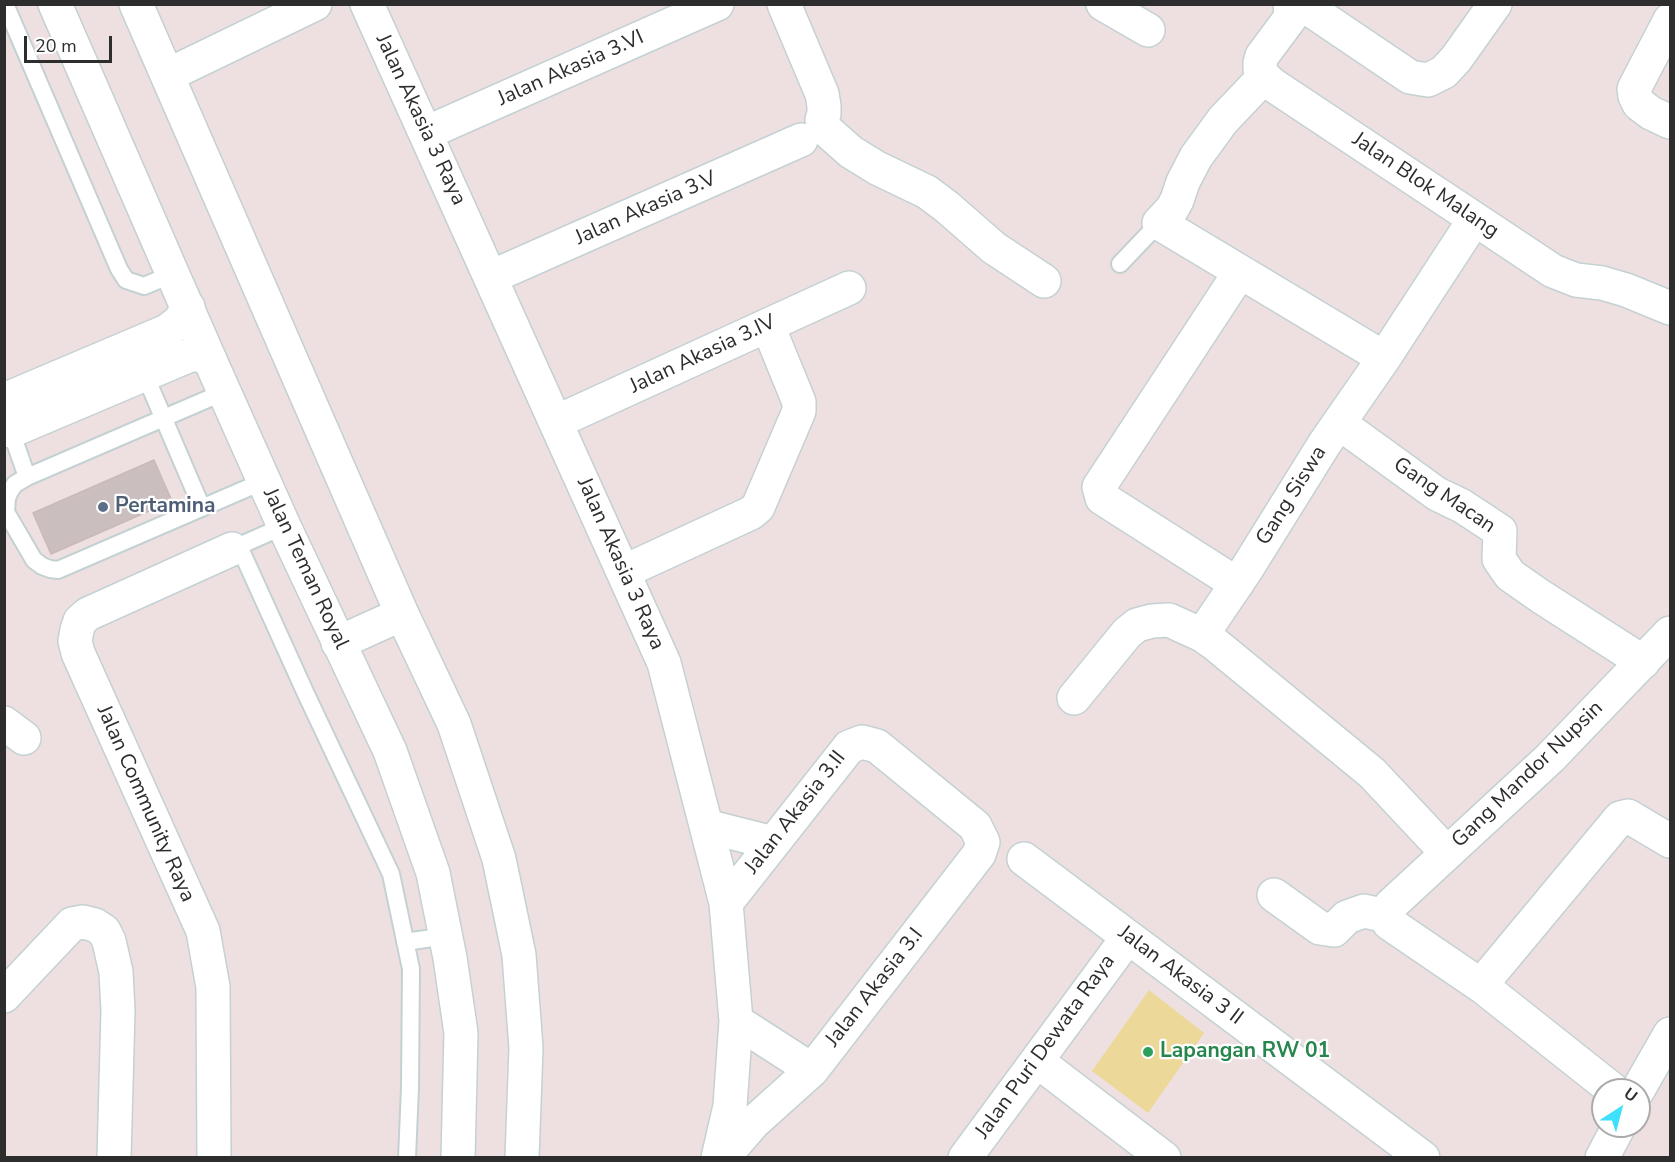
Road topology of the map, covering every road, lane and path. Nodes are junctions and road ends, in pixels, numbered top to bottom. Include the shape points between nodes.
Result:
1 (6, 4) edge
2 (56, 4) edge
3 (136, 4) edge
4 (315, 4) edge
5 (367, 4) edge
6 (717, 4) edge
7 (784, 4) edge
8 (1103, 4) edge
9 (1290, 4) edge
10 (1302, 4) edge
11 (1495, 4) edge
12 (1671, 20) edge
13 (1148, 30) dead end
14 (168, 75) junction
15 (1264, 77) junction
16 (1671, 122) edge
17 (426, 133) junction
18 (801, 140) dead end
19 (1474, 220) junction
20 (1159, 223) junction
21 (1120, 264) dead end
22 (1240, 272) junction
23 (173, 274) junction
24 (491, 277) junction
25 (1044, 281) dead end
26 (849, 288) dead end
27 (188, 307) junction
28 (1671, 308) edge
29 (768, 326) junction
30 (1384, 358) junction
31 (210, 360) junction
32 (145, 375) junction
33 (225, 392) junction
34 (7, 419) edge
35 (164, 419) junction
36 (556, 422) junction
37 (1339, 423) junction
38 (27, 477) junction
39 (264, 481) junction
40 (202, 508) junction
41 (284, 526) junction
42 (236, 547) junction
43 (623, 572) junction
44 (1237, 585) junction
45 (393, 618) junction
46 (1671, 633) edge
47 (1202, 635) junction
48 (344, 641) junction
49 (1643, 662) junction
50 (1074, 698) dead end
51 (706, 826) junction
52 (1671, 841) edge
53 (983, 842) joint
54 (773, 843) junction
55 (1446, 853) junction
56 (1024, 859) dead end
57 (1274, 895) dead end
58 (726, 903) junction
59 (1386, 916) junction
60 (446, 936) junction
61 (1128, 937) junction
62 (405, 942) junction
63 (1483, 987) junction
64 (4, 996) edge
65 (736, 1021) junction
66 (1671, 1034) edge
67 (1036, 1061) junction
68 (812, 1070) junction
69 (1598, 1078) edge
70 (1645, 1078) edge
71 (741, 1115) junction
72 (1612, 1138) edge
73 (114, 1158) edge
74 (214, 1158) edge
75 (407, 1158) edge
76 (458, 1158) edge
77 (522, 1158) edge
78 (718, 1158) edge
79 (723, 1158) edge
80 (965, 1158) edge
81 (1164, 1158) edge
82 (1423, 1158) edge
83 (1602, 1158) edge

1 - 23 lane via 119,269 126,280 144,286
2 - 23 street, Jalan Teman Royal
3 - 14 street
4 - 14 street
5 - 17 street, Jalan Akasia 3 Raya
6 - 17 street, Jalan Akasia 3.VI
7 - 25 street via 822,94 824,128 851,152 927,192 994,248
8 - 13 street
9 - 15 street via 1291,17 1262,56 1260,69
10 - 11 street via 1410,77 1428,80 1444,72 1456,59
12 - 16 street via 1634,89 1639,104
14 - 45 street
15 - 19 street, Jalan Blok Malang
15 - 20 street via 1223,120 1196,157 1177,200
17 - 24 street, Jalan Akasia 3 Raya
18 - 24 street, Jalan Akasia 3.V
19 - 28 street, Jalan Blok Malang via 1553,271 1576,280 1618,287
19 - 30 street, Gang Siswa
20 - 21 lane
20 - 22 street
22 - 30 street
22 - 44 street via 1099,487 1102,498
23 - 27 street, Jalan Teman Royal
24 - 36 street, Jalan Akasia 3 Raya
26 - 29 street, Jalan Akasia 3.IV
27 - 31 street, Jalan Teman Royal
27 - 34 street via 180,321 167,331
29 - 36 street, Jalan Akasia 3.IV
29 - 43 street via 799,402 799,411 758,507
30 - 37 street, Gang Siswa
31 - 32 street via 198,354 188,356
31 - 33 street, Jalan Teman Royal
32 - 34 street
32 - 35 lane
33 - 35 lane
33 - 39 street, Jalan Teman Royal
34 - 38 lane
35 - 38 lane
35 - 40 lane
36 - 43 street, Jalan Akasia 3 Raya
37 - 44 street, Gang Siswa
37 - 49 street, Gang Macan via 1437,494 1500,531 1499,559 1510,574
38 - 40 lane via 10,491 6,512 34,560 50,569 68,566
39 - 40 lane
39 - 41 street, Jalan Teman Royal
41 - 42 lane
41 - 48 street, Jalan Teman Royal
42 - 62 lane via 391,874
42 - 74 street, Jalan Community Raya via 88,614 80,621 75,641 202,932 213,987
43 - 51 street, Jalan Akasia 3 Raya via 664,663
44 - 47 street, Gang Siswa
45 - 48 street
45 - 77 street via 453,724 499,859 519,956 525,1048
46 - 49 street, Gang Mandor Nupsin
47 - 50 street via 1170,620 1137,625
47 - 55 street via 1372,773
48 - 60 street, Jalan Teman Royal via 390,752 433,873
49 - 55 street, Gang Mandor Nupsin via 1550,758
51 - 54 street
51 - 58 street, Jalan Akasia 3 Raya
52 - 63 street via 1628,816 1620,818
53 - 54 street, Jalan Akasia 3.II via 975,826 877,746 862,742 849,747
53 - 68 street, Jalan Akasia 3.I via 979,854
54 - 58 street, Jalan Akasia 3.II
55 - 59 street, Gang Mandor Nupsin via 1391,905
56 - 61 street, Jalan Akasia 3 II
57 - 59 street via 1320,928 1334,930 1347,917 1364,910
58 - 65 street, Jalan Akasia 3 Raya
59 - 63 street via 1389,923
60 - 62 lane
60 - 76 street, Jalan Teman Royal via 461,1033
61 - 67 street, Jalan Puri Dewata Raya
61 - 82 street, Jalan Akasia 3 II
62 - 75 lane via 411,969
63 - 69 street
64 - 73 street via 72,924 89,923 104,931 117,972
65 - 68 street
65 - 71 street, Jalan Akasia 3 Raya
66 - 70 street
67 - 80 street, Jalan Puri Dewata Raya
67 - 81 street
68 - 71 street, Jalan Akasia 3.I
71 - 78 street, Jalan Akasia 3 Raya
71 - 79 street, Jalan Akasia 3.I
72 - 83 street

